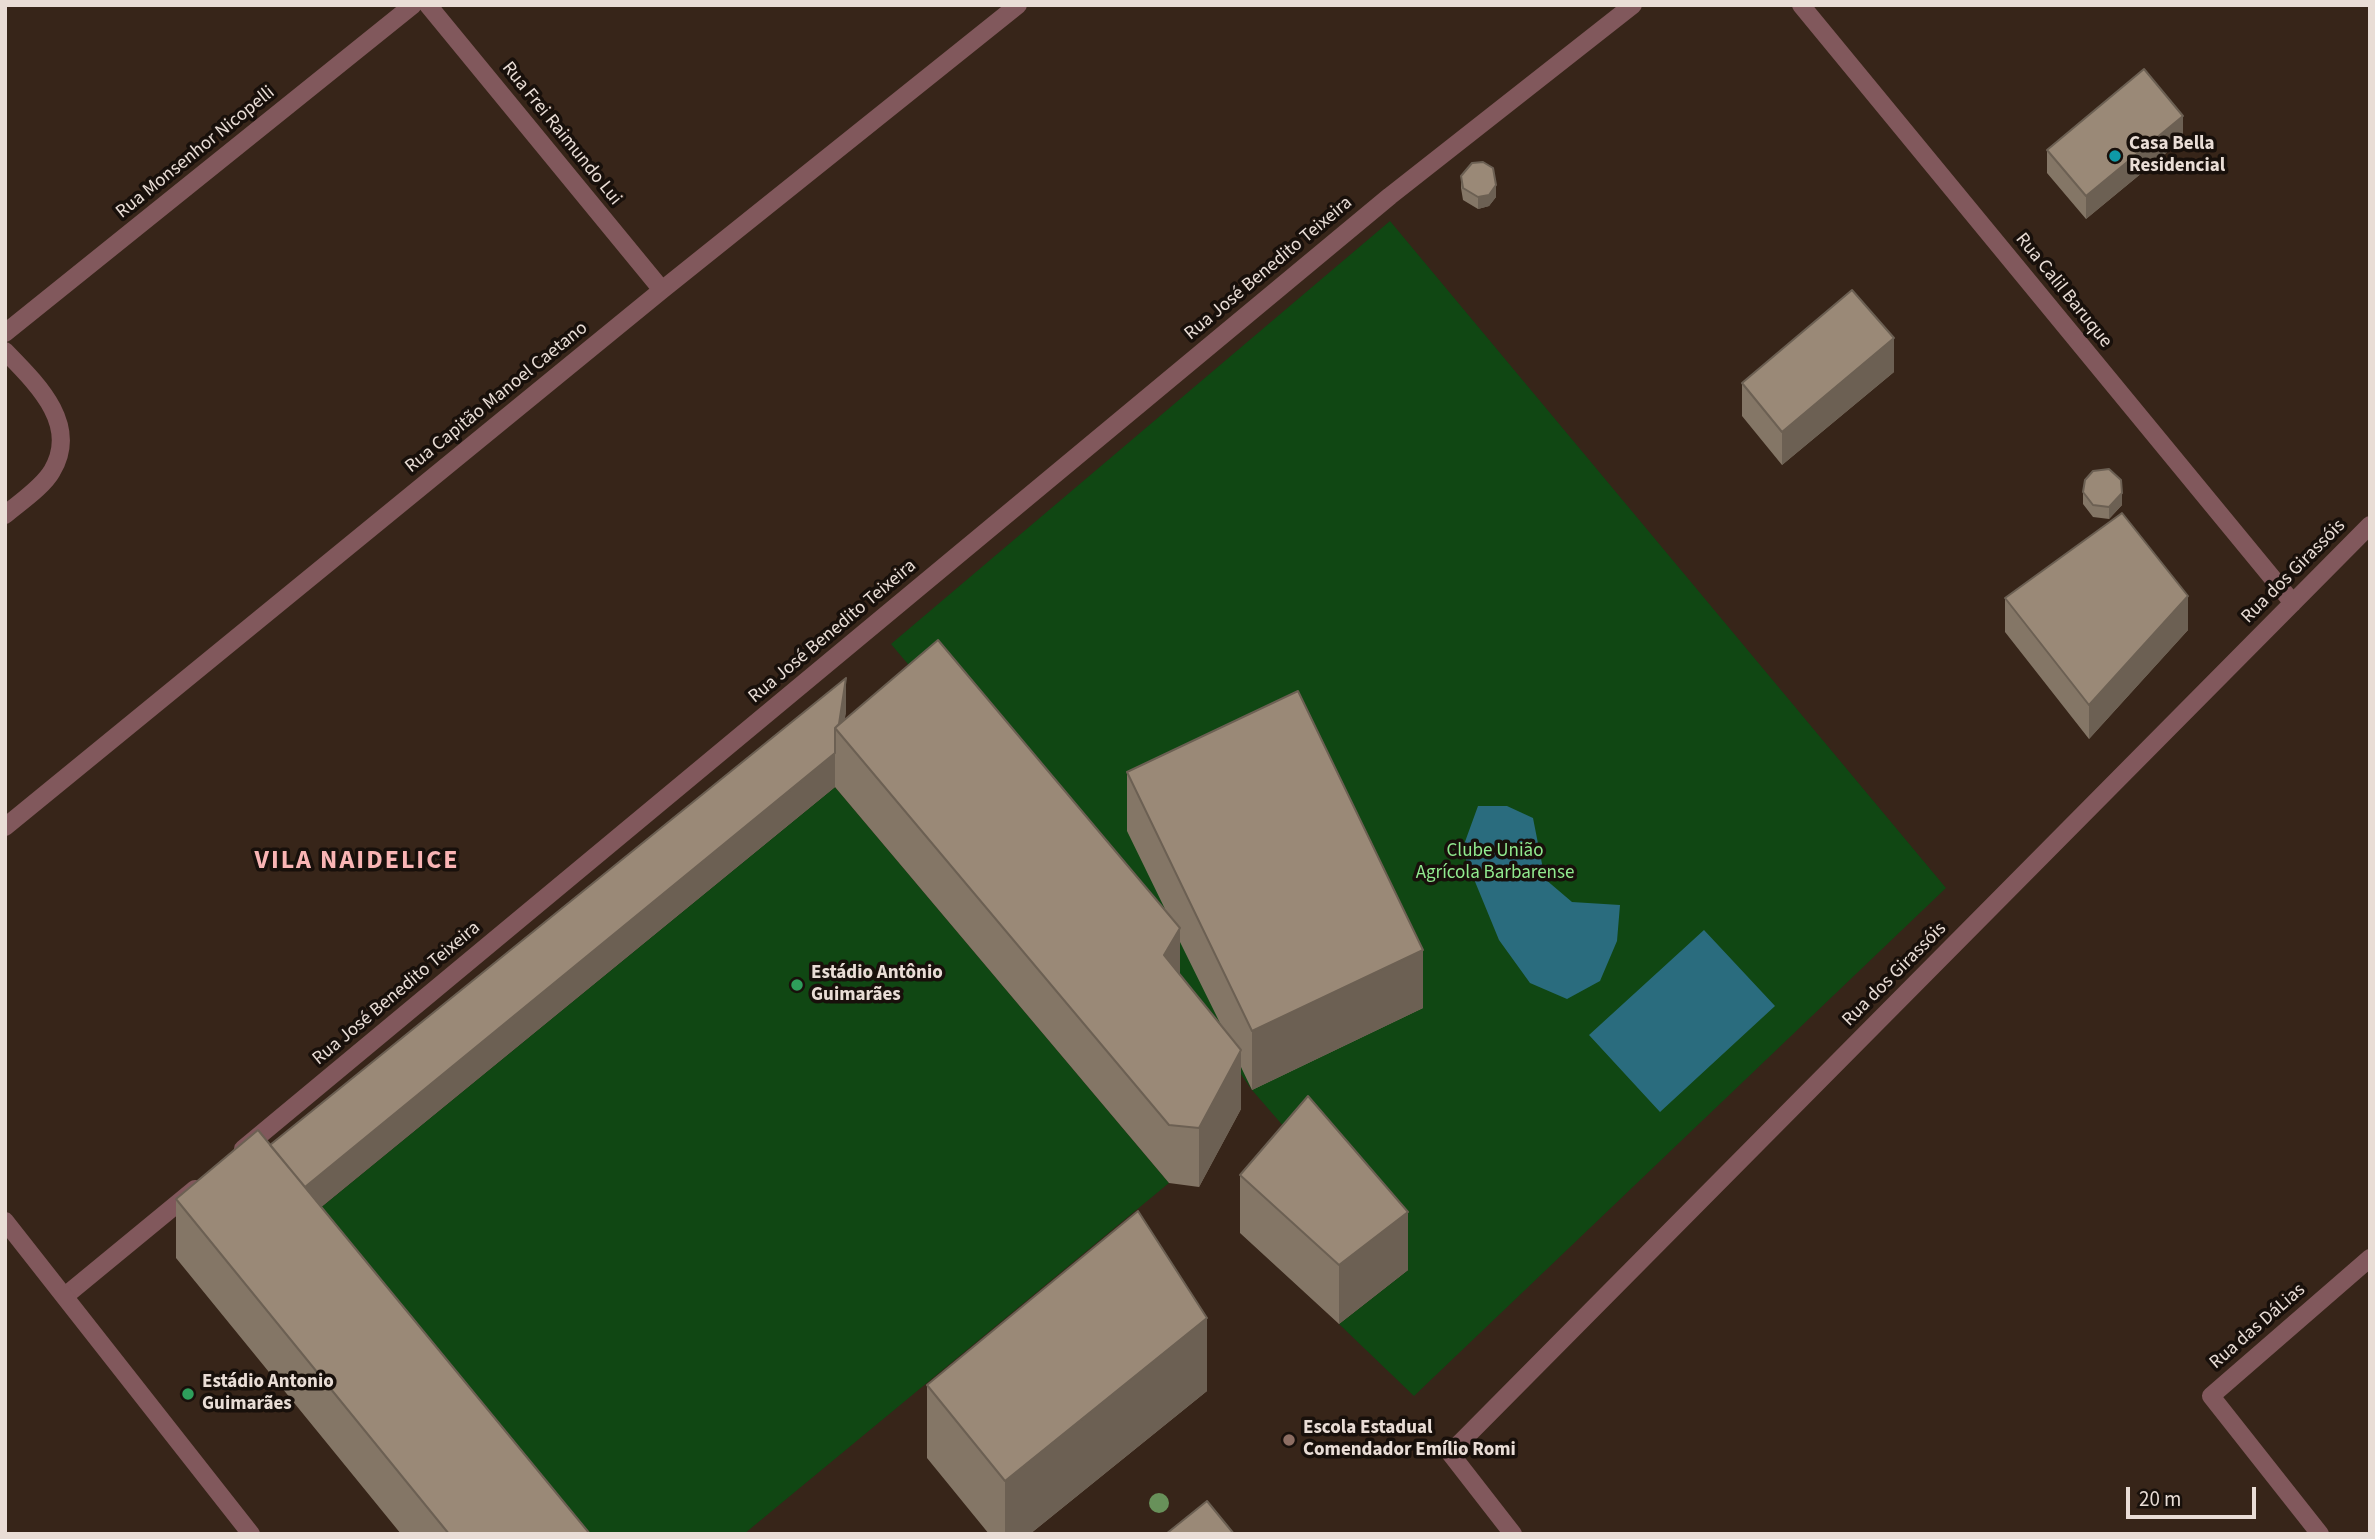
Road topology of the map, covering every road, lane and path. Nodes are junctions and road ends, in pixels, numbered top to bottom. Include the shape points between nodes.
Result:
1 (413, 5) edge
2 (428, 5) edge
3 (1018, 5) edge
4 (1633, 5) edge
5 (1801, 5) edge
6 (662, 290) junction
7 (5, 333) edge
8 (5, 351) edge
9 (5, 515) edge
10 (2370, 525) edge
11 (2293, 603) junction
12 (5, 827) edge
13 (226, 1163) edge
14 (204, 1181) edge
15 (5, 1221) edge
16 (2370, 1258) edge
17 (65, 1296) junction
18 (251, 1534) edge
19 (1513, 1534) edge
20 (2320, 1534) edge

1 - 7 street, Rua Monsenhor Nicopelli
2 - 6 street, Rua Frei Raimundo Lui
3 - 6 street, Rua Capitão Manoel Caetano
4 - 13 street, Rua José Benedito Teixeira via 1390,196
5 - 11 street, Rua Calil Baruque
6 - 12 street, Rua Capitão Manoel Caetano
8 - 9 street via 58,414 62,441 52,471
10 - 11 street, Rua dos Girassóis
11 - 19 street, Rua dos Girassóis via 1450,1453
14 - 17 street
15 - 17 street
16 - 20 street, Rua das DáLias via 2211,1396
17 - 18 street

